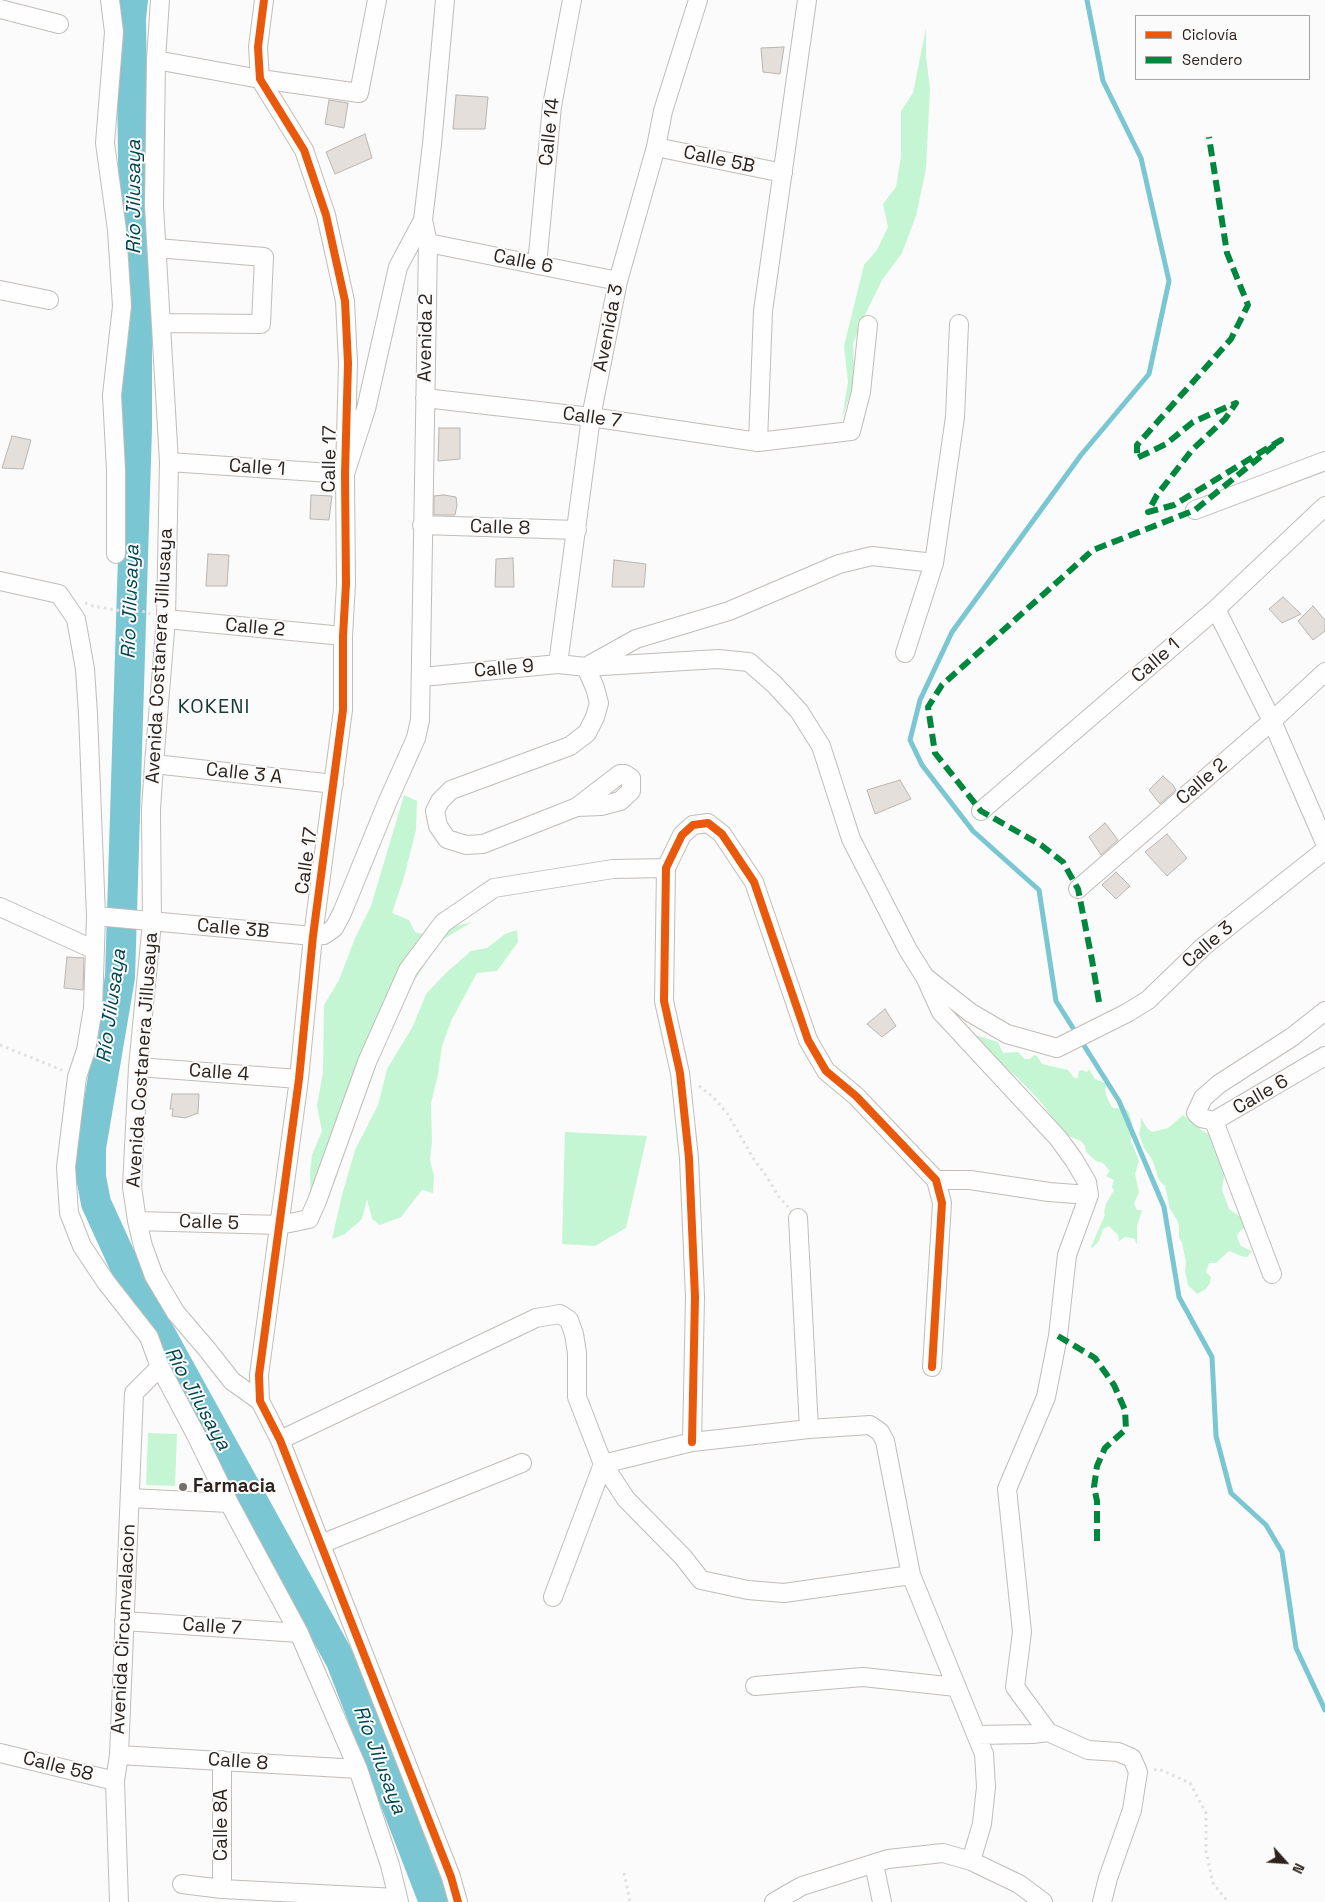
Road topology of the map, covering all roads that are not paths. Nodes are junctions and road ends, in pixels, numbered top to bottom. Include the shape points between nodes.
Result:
1 (110, 0) edge
2 (160, 0) edge
3 (264, 0) edge
4 (377, 0) edge
5 (445, 0) edge
6 (572, 0) edge
7 (698, 0) edge
8 (807, 0) edge
9 (0, 9) edge
10 (59, 24) dead end
11 (156, 60) junction
12 (260, 79) junction
13 (656, 147) junction
14 (783, 173) junction
15 (423, 220) junction
16 (428, 243) junction
17 (157, 248) junction
18 (537, 265) junction
19 (618, 281) junction
20 (0, 290) edge
21 (49, 300) dead end
22 (162, 323) junction
23 (959, 324) dead end
24 (868, 326) dead end
25 (425, 398) junction
26 (591, 417) junction
27 (758, 442) junction
28 (1325, 461) edge
29 (169, 462) junction
30 (345, 474) junction
31 (1325, 506) edge
32 (1195, 510) dead end
33 (422, 525) junction
34 (577, 530) junction
35 (116, 554) dead end
36 (934, 563) junction
37 (0, 581) edge
38 (1216, 609) junction
39 (166, 620) junction
40 (343, 636) junction
41 (905, 652) dead end
42 (558, 664) junction
43 (586, 667) junction
44 (1325, 672) edge
45 (422, 677) junction
46 (1272, 721) junction
47 (154, 764) junction
48 (334, 784) junction
49 (577, 807) dead end
50 (981, 811) dead end
51 (1325, 843) edge
52 (1325, 850) edge
53 (666, 868) junction
54 (1078, 889) dead end
55 (0, 907) edge
56 (104, 916) junction
57 (144, 921) junction
58 (313, 936) junction
59 (95, 950) junction
60 (925, 977) junction
61 (1325, 1012) edge
62 (1323, 1062) edge
63 (138, 1067) junction
64 (299, 1078) junction
65 (1214, 1122) junction
66 (936, 1180) junction
67 (1090, 1195) junction
68 (798, 1218) road end
69 (137, 1221) junction
70 (280, 1225) junction
71 (1272, 1274) dead end
72 (160, 1367) junction
73 (932, 1367) dead end
74 (260, 1401) junction
75 (809, 1429) junction
76 (280, 1440) junction
77 (692, 1442) junction
78 (522, 1463) dead end
79 (603, 1464) junction
80 (130, 1498) junction
81 (229, 1503) junction
82 (321, 1544) junction
83 (911, 1575) junction
84 (553, 1597) dead end
85 (124, 1621) junction
86 (299, 1633) junction
87 (756, 1686) dead end
88 (956, 1687) junction
89 (1048, 1732) junction
90 (976, 1735) junction
91 (0, 1752) edge
92 (119, 1755) junction
93 (222, 1760) junction
94 (358, 1769) junction
95 (115, 1781) junction
96 (971, 1861) junction
97 (874, 1864) junction
98 (182, 1884) dead end
99 (222, 1889) junction
100 (398, 1900) edge
101 (119, 1902) edge
102 (458, 1902) edge
103 (774, 1902) edge
104 (882, 1902) edge
105 (1043, 1902) edge
106 (1102, 1902) edge

1 - 35 street via 114,32 105,142 117,230 122,306 112,395
2 - 11 street, Avenida Costanera Jillusaya
3 - 12 street, Calle 17 via 258,47
4 - 12 street via 359,93
5 - 15 street, Avenida 2
6 - 18 street, Calle 14 via 552,106
7 - 13 street, Avenida 3
8 - 14 street
9 - 10 street
11 - 12 street
11 - 17 street, Avenida Costanera Jillusaya via 154,206
12 - 30 street, Calle 17 via 304,150 326,215 345,301 348,363
13 - 14 street, Calle 5B
13 - 19 street, Avenida 3
14 - 27 street via 763,311
15 - 16 street, Avenida 2
15 - 30 street via 398,267 366,409
16 - 18 street, Calle 6
16 - 25 street, Avenida 2
17 - 22 street, Avenida Costanera Jillusaya
17 - 22 street via 264,257 261,324
18 - 19 street, Calle 6
19 - 26 street, Avenida 3
20 - 21 street
22 - 29 street, Avenida Costanera Jillusaya
23 - 36 street via 955,417
24 - 27 street, Calle 7 via 861,392 852,431
25 - 26 street, Calle 7
25 - 33 street, Avenida 2
26 - 27 street, Calle 7
26 - 34 street, Avenida 3
28 - 32 street
29 - 30 street, Calle 1
29 - 39 street, Avenida Costanera Jillusaya
30 - 40 street, Calle 17
31 - 38 street, Calle 1
33 - 34 street, Calle 8
33 - 45 street, Avenida 2
34 - 42 street, Avenida 3
36 - 41 street
36 - 43 street via 872,556 839,564 729,610 636,639
37 - 56 street via 59,594 76,619 85,669
38 - 46 street
38 - 50 street, Calle 1
39 - 40 street, Calle 2
39 - 47 street, Avenida Costanera Jillusaya
40 - 48 street, Calle 17 via 343,710
42 - 43 street, Calle 9
42 - 45 street, Calle 9
43 - 49 street via 599,703 587,733 570,746 451,790 435,811 438,826 447,839 483,844
43 - 60 street, Calle 9 via 718,659 750,662 799,711 821,746 852,839
44 - 46 street, Calle 2
45 - 58 street, Avenida 2 via 416,738 342,913 334,928 324,935
46 - 51 street
46 - 54 street, Calle 2
47 - 48 street, Calle 3 A
47 - 57 street, Avenida Costanera Jillusaya
48 - 58 street, Calle 17
52 - 60 street, Calle 3 via 1204,946 1148,1000 1057,1048 1007,1034 971,1013
53 - 66 street via 682,835 693,825 708,823 722,834 754,882 808,1040 826,1071 856,1096
53 - 70 street, Calle 5 via 613,869 494,888 443,923 408,970 367,1062 309,1219
53 - 77 street via 664,1001 680,1073 689,1158 695,1297
55 - 59 street
56 - 57 street, Calle 3B
56 - 59 street
57 - 58 street, Calle 3B
57 - 63 street, Avenida Costanera Jillusaya
58 - 64 street, Calle 17
59 - 72 street via 93,1008 86,1050 77,1077 66,1167 68,1213 82,1246 106,1282 150,1336
60 - 67 street via 941,1012 1058,1138 1087,1182
61 - 65 street, Calle 6 via 1203,1098 1196,1113
62 - 65 street, Calle 6
63 - 64 street, Calle 4
63 - 69 street, Avenida Costanera Jillusaya via 132,1187
64 - 70 street, Calle 17
65 - 71 street
66 - 67 street via 970,1180
66 - 73 street via 942,1203
67 - 89 street via 1067,1255 1058,1336 1046,1396 1007,1489 1022,1632 1015,1687
68 - 75 street
69 - 70 street, Calle 5
69 - 74 street, Avenida Costanera Jillusaya via 154,1276 176,1313 232,1381
70 - 74 street, Calle 17 via 259,1375
72 - 80 street, Avenida Circunvalacion via 134,1393
72 - 81 street
74 - 76 street
75 - 77 street
75 - 83 street via 870,1425 880,1432 885,1441
76 - 79 street via 536,1318 560,1314 569,1320 574,1334 577,1397
76 - 82 street
77 - 79 street
78 - 82 street
79 - 83 street via 626,1499 701,1580 748,1590 784,1593
79 - 84 street
80 - 81 street
80 - 85 street, Avenida Circunvalacion
81 - 86 street
82 - 102 street
83 - 88 street
85 - 86 street, Calle 7
85 - 92 street, Avenida Circunvalacion
86 - 94 street
87 - 88 street via 863,1677
88 - 90 street
89 - 90 street
89 - 106 street via 1088,1750 1118,1752 1132,1758 1138,1772 1132,1810
90 - 96 street via 984,1754 986,1787 982,1824
91 - 95 street, Calle 58
92 - 93 street, Calle 8
92 - 95 street, Avenida Circunvalacion
93 - 94 street, Calle 8
93 - 99 street, Calle 8A
94 - 100 street via 390,1865
95 - 101 street, Avenida Circunvalacion
96 - 97 street via 943,1853 888,1859
96 - 105 street via 1019,1884
97 - 103 street via 802,1886
97 - 104 street
98 - 99 street
99 - 100 street

